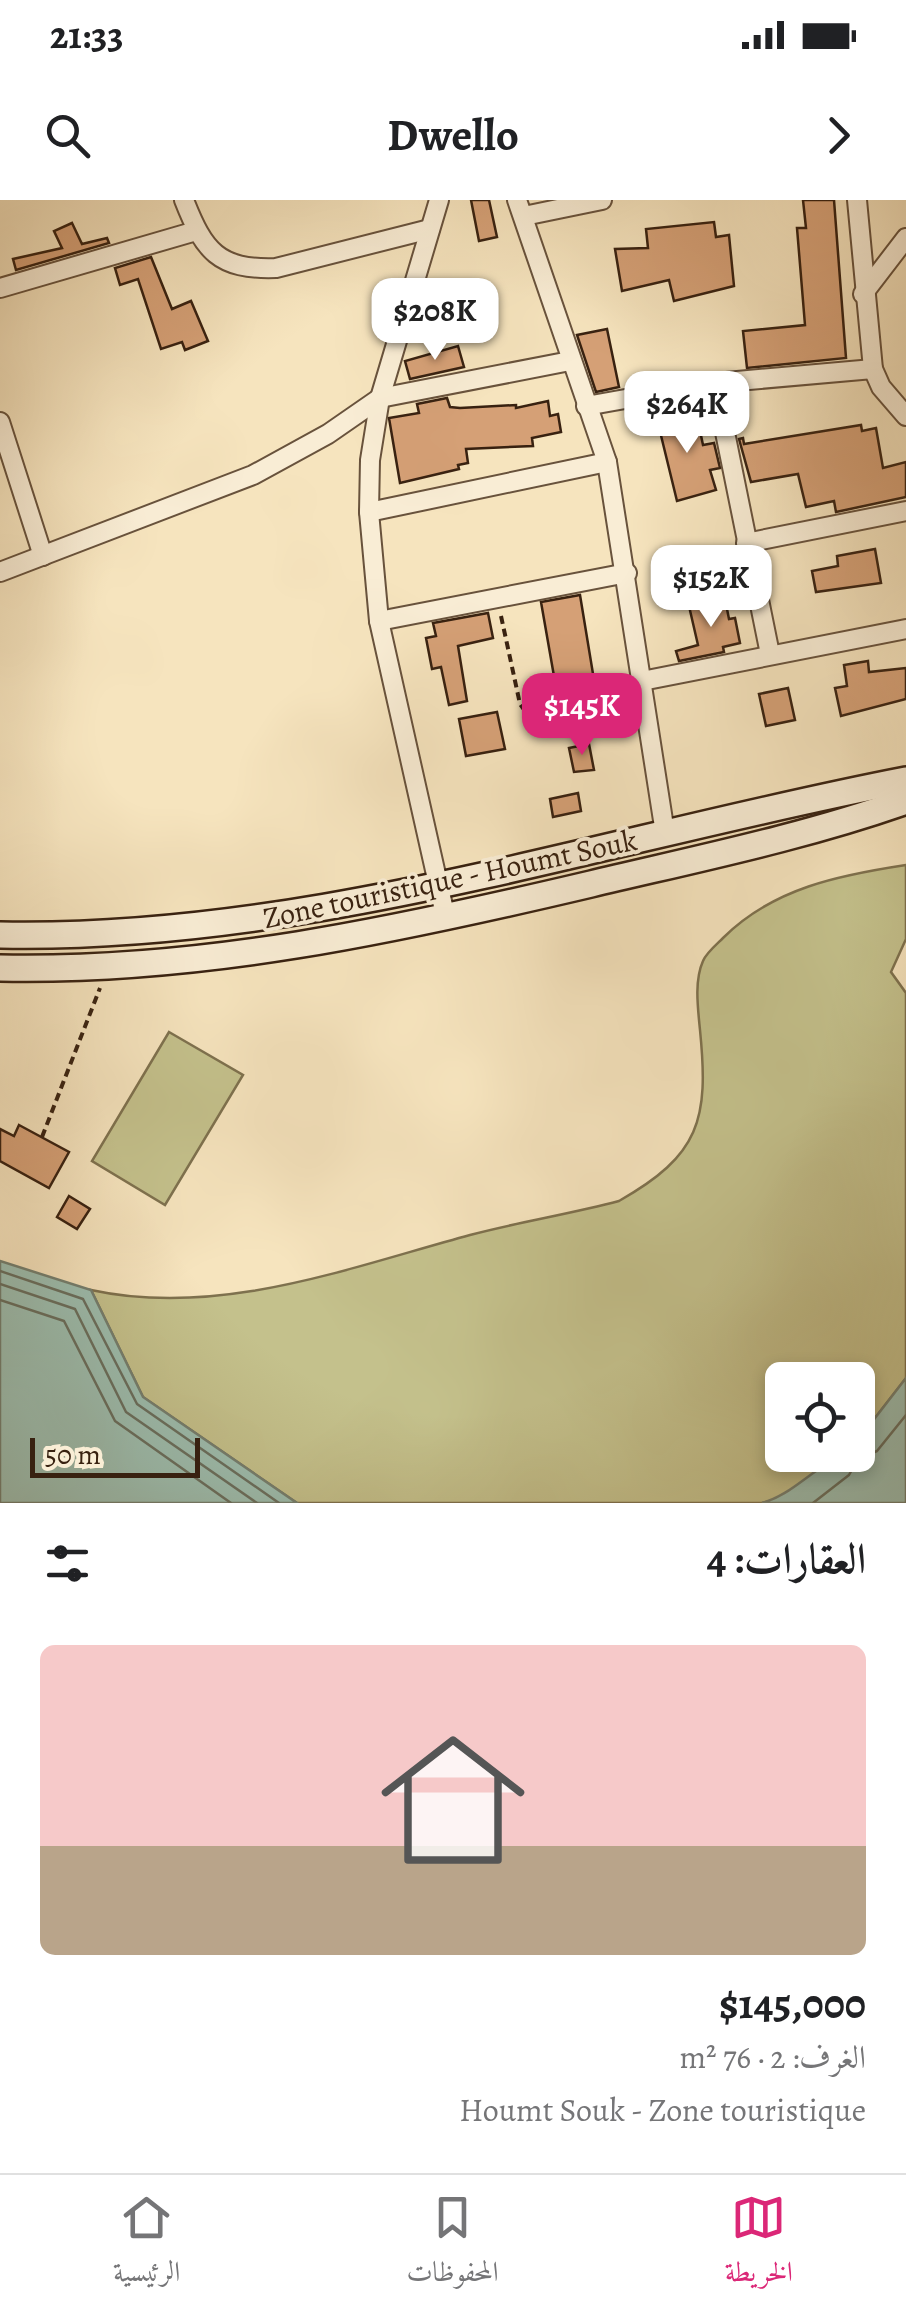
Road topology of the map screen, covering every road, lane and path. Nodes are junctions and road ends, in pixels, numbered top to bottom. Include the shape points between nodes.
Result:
1 (184, 200) edge
2 (439, 200) edge
3 (602, 200) edge
4 (857, 200) edge
5 (521, 208) edge
6 (430, 229) junction
7 (196, 231) junction
8 (906, 238) edge
9 (0, 288) edge
10 (863, 294) junction
11 (570, 361) junction
12 (872, 369) junction
13 (715, 383) junction
14 (380, 398) junction
15 (586, 406) junction
16 (906, 416) edge
17 (0, 422) edge
18 (606, 462) junction
19 (906, 511) edge
20 (369, 512) junction
21 (746, 543) junction
22 (43, 556) junction
23 (0, 572) edge
24 (626, 572) junction
25 (497, 597) junction
26 (380, 621) junction
27 (906, 629) edge
28 (770, 654) junction
29 (644, 691) junction
30 (906, 780) edge
31 (906, 801) edge
32 (665, 832) junction
33 (439, 885) junction
34 (446, 919) junction
35 (0, 936) edge
36 (109, 966) junction
37 (0, 968) edge
38 (42, 1137) dead end

1 - 7 street
2 - 6 street
3 - 5 street
4 - 10 street
5 - 11 street
6 - 7 street via 252,269 216,258
6 - 14 street
7 - 9 street
8 - 10 street
10 - 12 street
11 - 14 street
11 - 15 street
12 - 13 street
12 - 16 street
13 - 15 street
13 - 21 street
14 - 20 street
14 - 22 street via 253,475
15 - 18 street
17 - 22 street
18 - 20 street
18 - 24 street
19 - 21 street
20 - 26 street
21 - 28 street
22 - 23 street
24 - 25 street
24 - 29 street
25 - 26 street
25 - 29 path via 520,704 530,718
26 - 33 street
27 - 28 street
28 - 29 street
29 - 32 street
30 - 32 main road
31 - 34 main road, Zone touristique - Houmt Souk via 705,858
32 - 33 main road
33 - 34 street
33 - 35 main road via 242,921
34 - 36 main road, Zone touristique - Houmt Souk via 252,954
36 - 37 main road, Zone touristique - Houmt Souk
36 - 38 path

